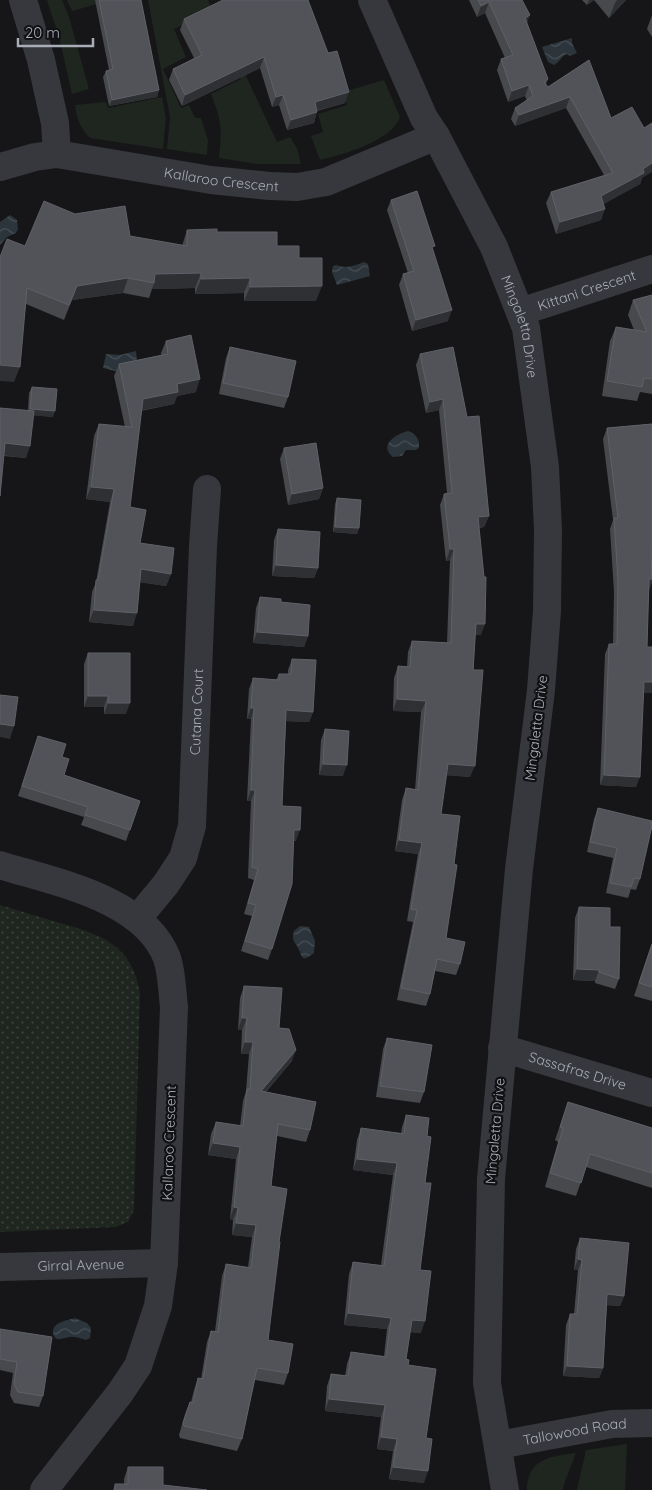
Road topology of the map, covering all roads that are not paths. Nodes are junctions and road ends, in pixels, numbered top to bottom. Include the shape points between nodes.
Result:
1 (23, 0) edge
2 (372, 0) edge
3 (436, 136) junction
4 (57, 154) junction
5 (0, 167) edge
6 (652, 269) edge
7 (520, 312) junction
8 (207, 489) dead end
9 (0, 865) edge
10 (137, 919) junction
11 (502, 1048) junction
12 (652, 1093) edge
13 (164, 1263) junction
14 (0, 1267) edge
15 (652, 1423) edge
16 (498, 1445) junction
17 (44, 1490) edge
18 (505, 1490) edge

1 - 4 street via 45,77 55,123
2 - 3 street, Mingaletta Drive via 424,118
3 - 4 street, Kallaroo Crescent via 326,182 297,187 211,180
3 - 7 street, Mingaletta Drive via 494,247
4 - 5 street, Kallaroo Crescent
6 - 7 street, Kittani Crescent
7 - 11 street, Mingaletta Drive via 526,328 545,467 547,611
8 - 10 street, Cutana Court via 192,826 183,858
9 - 10 street, Kallaroo Crescent via 92,894 116,904
10 - 13 street, Kallaroo Crescent via 153,934 166,957 174,1007
11 - 12 street, Sassafras Drive
11 - 16 street, Mingaletta Drive via 491,1179 487,1383
13 - 14 street, Girral Avenue
13 - 17 street, Kallaroo Crescent via 158,1306 138,1366
15 - 16 street, Tallowood Road via 612,1424
16 - 18 street, Mingaletta Drive

